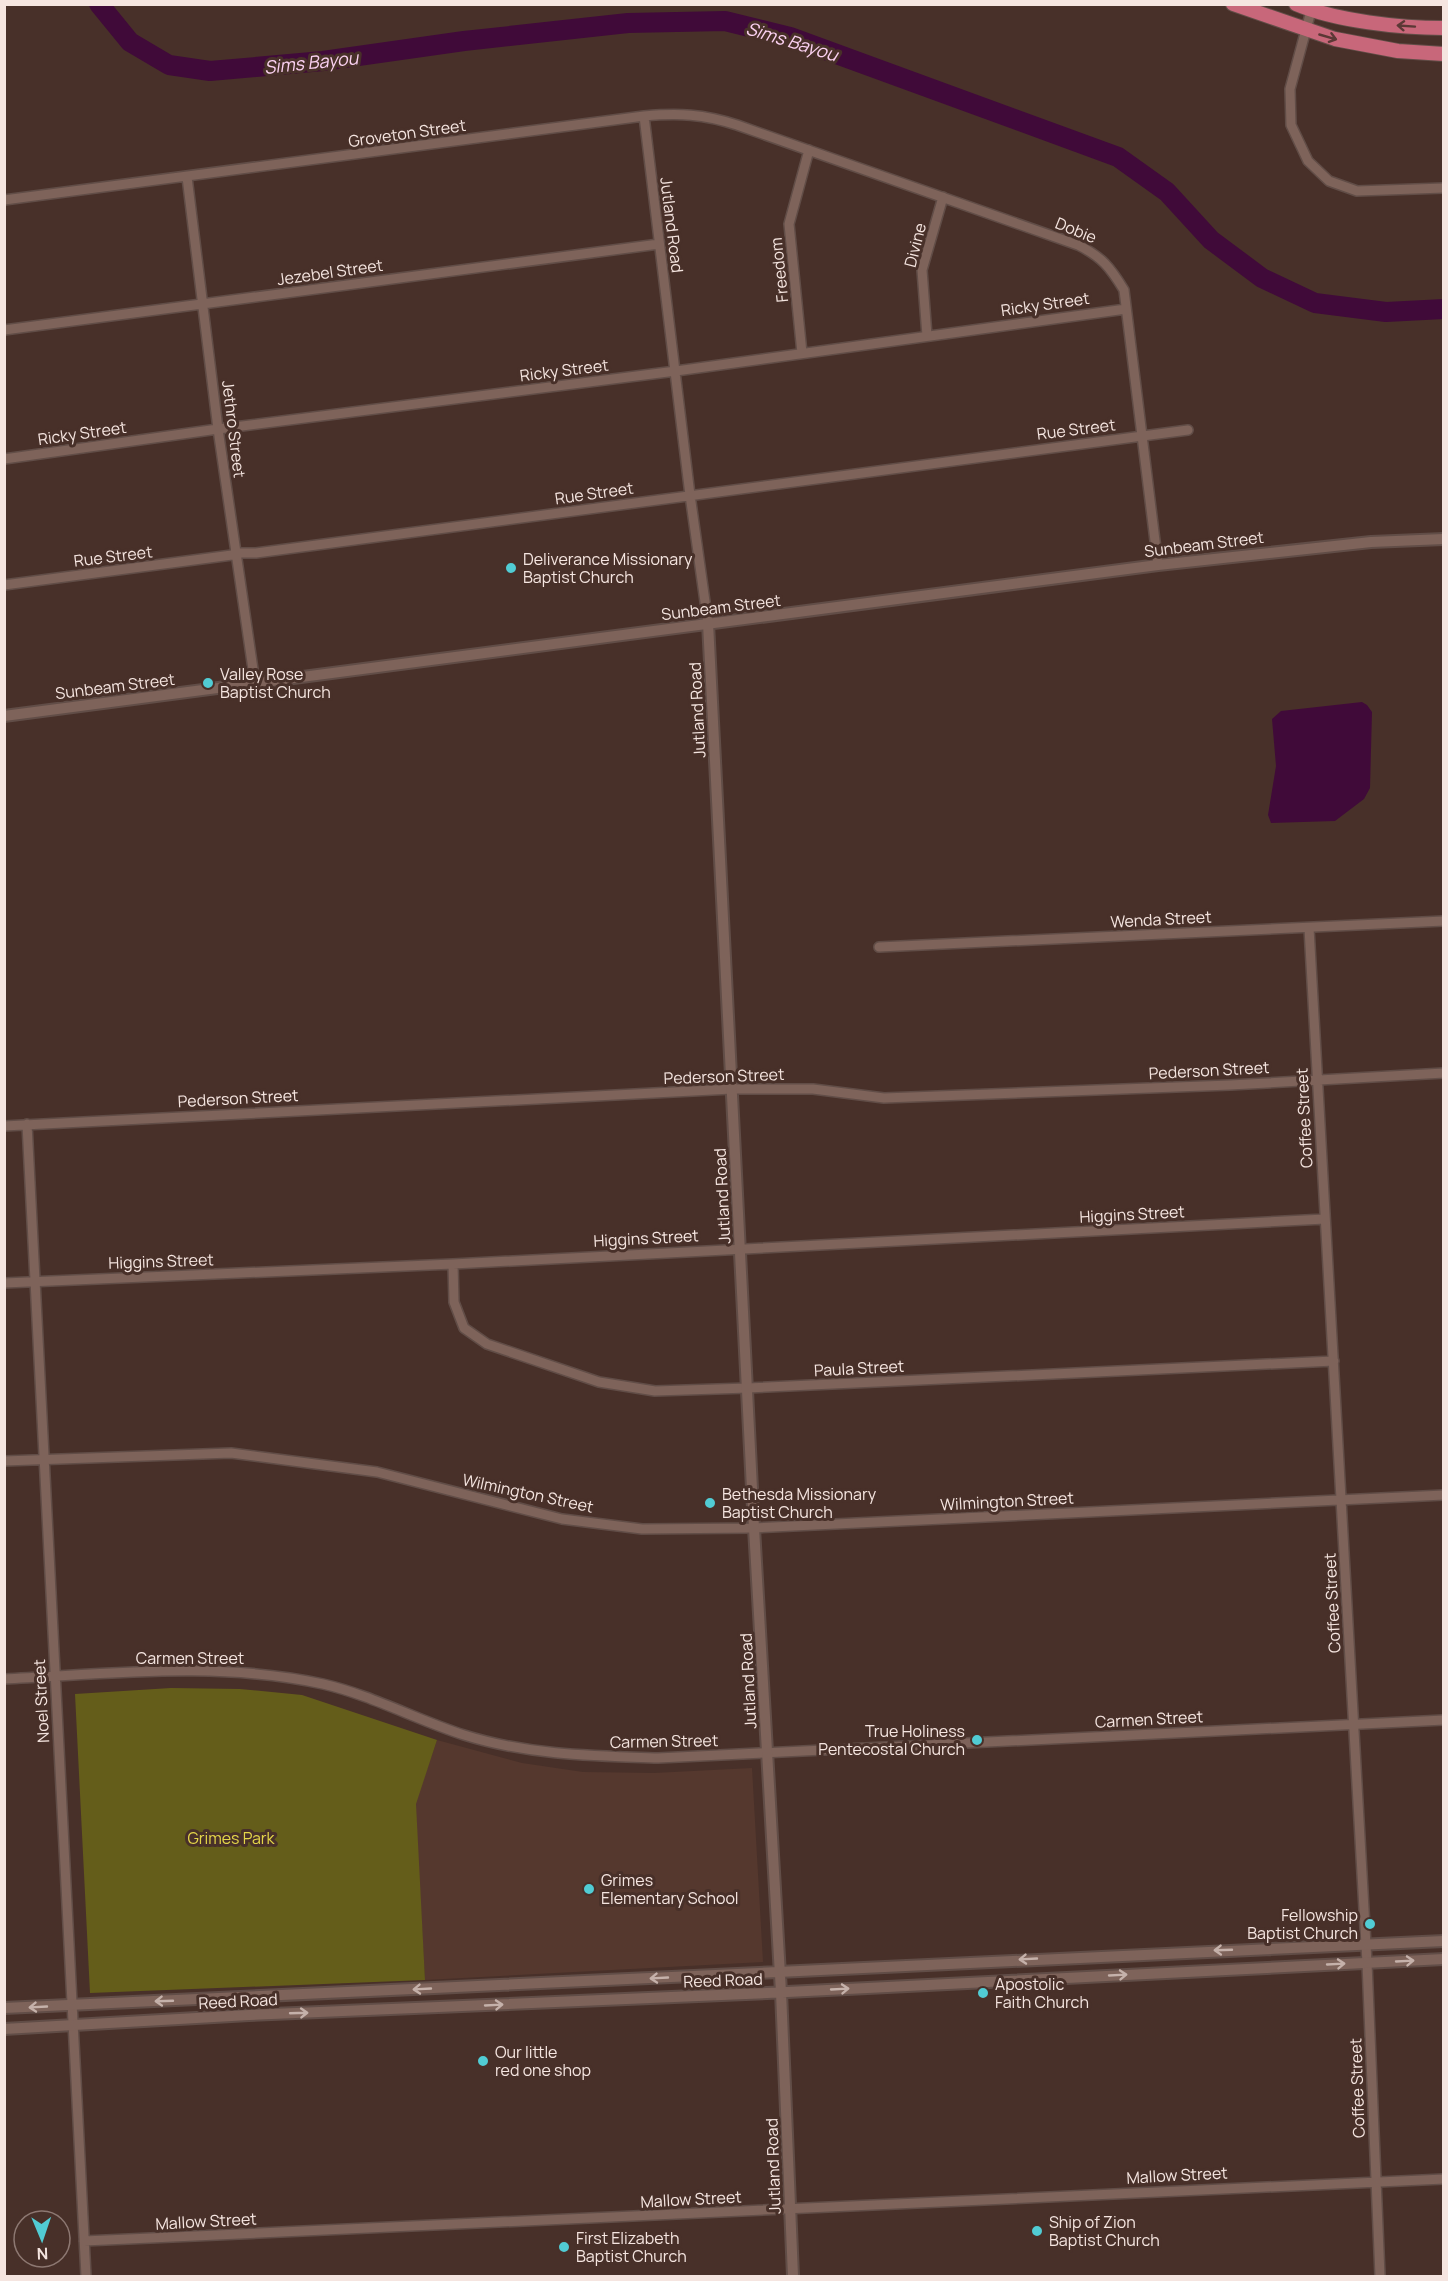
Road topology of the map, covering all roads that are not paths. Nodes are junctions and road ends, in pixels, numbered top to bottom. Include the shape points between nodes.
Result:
1 (1233, 4) edge
2 (1296, 4) edge
3 (1311, 8) edge
4 (1443, 28) edge
5 (1306, 31) junction
6 (1443, 54) edge
7 (644, 116) junction
8 (809, 150) junction
9 (187, 177) junction
10 (1443, 189) edge
11 (943, 197) junction
12 (4, 200) edge
13 (659, 243) junction
14 (204, 304) junction
15 (1126, 309) junction
16 (4, 330) edge
17 (927, 336) junction
18 (802, 353) junction
19 (676, 371) junction
20 (218, 429) junction
21 (1188, 430) dead end
22 (1143, 435) junction
23 (4, 459) edge
24 (690, 495) junction
25 (1443, 538) edge
26 (235, 553) junction
27 (1158, 565) junction
28 (4, 585) edge
29 (708, 623) junction
30 (255, 683) junction
31 (4, 716) edge
32 (1443, 921) edge
33 (1309, 928) junction
34 (879, 947) dead end
35 (1443, 1073) edge
36 (1317, 1079) junction
37 (732, 1089) junction
38 (27, 1124) junction
39 (4, 1126) edge
40 (1325, 1219) junction
41 (739, 1248) junction
42 (453, 1264) junction
43 (35, 1282) junction
44 (4, 1283) edge
45 (1334, 1361) junction
46 (748, 1388) junction
47 (44, 1459) junction
48 (4, 1461) edge
49 (1443, 1495) edge
50 (1341, 1500) junction
51 (754, 1528) junction
52 (55, 1677) junction
53 (4, 1679) edge
54 (1443, 1720) edge
55 (1354, 1724) junction
56 (767, 1753) junction
57 (1443, 1941) edge
58 (1365, 1945) junction
59 (1142, 1953) junction
60 (1443, 1959) edge
61 (951, 1963) junction
62 (1366, 1963) junction
63 (780, 1971) junction
64 (1142, 1973) junction
65 (596, 1981) junction
66 (952, 1983) junction
67 (453, 1987) junction
68 (781, 1992) junction
69 (249, 1997) junction
70 (597, 2000) junction
71 (72, 2005) junction
72 (454, 2006) junction
73 (4, 2008) edge
74 (249, 2015) junction
75 (73, 2026) junction
76 (4, 2029) edge
77 (1443, 2179) edge
78 (1376, 2181) junction
79 (790, 2209) junction
80 (84, 2241) junction
81 (86, 2277) edge
82 (793, 2277) edge
83 (1380, 2277) edge

1 - 5 main road
2 - 3 main road
4 -> 3 main road via 1399,26
3 - 5 street
5 -> 6 main road via 1365,46
5 - 10 street via 1290,89 1291,125 1308,161 1329,181 1357,191
7 - 8 street, Groveton Street via 709,116
7 - 9 street, Groveton Street
7 - 13 street, Jutland Road
8 - 11 street, Dobie
8 - 18 street, Freedom via 789,224
9 - 12 street, Groveton Street
9 - 14 street, Jethro Street
11 - 15 street, Dobie via 1097,254 1124,290
11 - 17 street, Divine via 922,270
13 - 14 street, Jezebel Street
13 - 19 street, Jutland Road
14 - 16 street, Jezebel Street
14 - 20 street, Jethro Street
15 - 17 street, Ricky Street
15 - 22 street, Dobie
17 - 18 street, Ricky Street
18 - 19 street, Ricky Street
19 - 20 street, Ricky Street
19 - 24 street, Jutland Road
20 - 23 street, Ricky Street
20 - 26 street, Jethro Street
21 - 22 street, Rue Street
22 - 24 street, Rue Street
22 - 27 street, Dobie
24 - 26 street, Rue Street
24 - 29 street, Jutland Road
25 - 27 street, Sunbeam Street
26 - 28 street, Rue Street
26 - 30 street, Jethro Street
27 - 29 street, Sunbeam Street
29 - 30 street, Sunbeam Street
29 - 37 street, Jutland Road
30 - 31 street, Sunbeam Street
32 - 33 street, Wenda Street
33 - 34 street, Wenda Street
33 - 36 street, Coffee Street
35 - 36 street, Pederson Street
36 - 37 street, Pederson Street via 884,1098 813,1089
36 - 40 street, Coffee Street
37 - 38 street, Pederson Street
37 - 41 street, Jutland Road
38 - 39 street, Pederson Street
38 - 43 street, Noel Street
40 - 41 street, Higgins Street
40 - 45 street, Coffee Street
41 - 42 street, Higgins Street
41 - 46 street, Jutland Road
42 - 43 street, Higgins Street
42 - 46 street, Paula Street via 454,1302 464,1328 487,1344 599,1382 655,1391
43 - 44 street, Higgins Street
43 - 47 street, Noel Street
45 - 46 street, Paula Street
45 - 50 street, Coffee Street
46 - 51 street, Jutland Road
47 - 48 street, Wilmington Street
47 - 51 street, Wilmington Street via 231,1453 377,1472 562,1519 642,1529
47 - 52 street, Noel Street
49 - 50 street, Wilmington Street
50 - 51 street, Wilmington Street
50 - 55 street, Coffee Street
51 - 56 street, Jutland Road
52 - 53 street, Carmen Street
52 - 56 street, Carmen Street via 235,1671 324,1684 464,1735 534,1751 658,1758
52 - 71 street, Noel Street
54 - 55 street, Carmen Street
55 - 56 street, Carmen Street
55 - 58 street, Coffee Street
56 - 63 street, Jutland Road
57 - 58 street, Reed Road
58 -> 59 street, Reed Road
58 - 62 street, Coffee Street
59 -> 61 street, Reed Road
59 - 64 street
62 -> 60 street, Reed Road
61 - 63 street, Reed Road
61 - 66 street
64 -> 62 street, Reed Road
62 - 78 street, Coffee Street
63 -> 65 street, Reed Road
63 - 68 street, Jutland Road
66 -> 64 street, Reed Road
65 - 67 street, Reed Road
65 - 70 street
68 -> 66 street, Reed Road
67 -> 69 street, Reed Road
67 - 72 street
68 - 70 street, Reed Road
68 - 79 street, Jutland Road
69 -> 71 street, Reed Road
69 - 74 street
72 -> 70 street, Reed Road
71 -> 73 street, Reed Road
71 - 75 street, Noel Street
74 -> 72 street, Reed Road
74 - 75 street, Reed Road
75 - 76 street, Reed Road
75 - 80 street, Noel Street
77 - 78 street, Mallow Street
78 - 79 street, Mallow Street
78 - 83 street, Coffee Street
79 - 80 street, Mallow Street
79 - 82 street, Jutland Road
80 - 81 street, Noel Street

